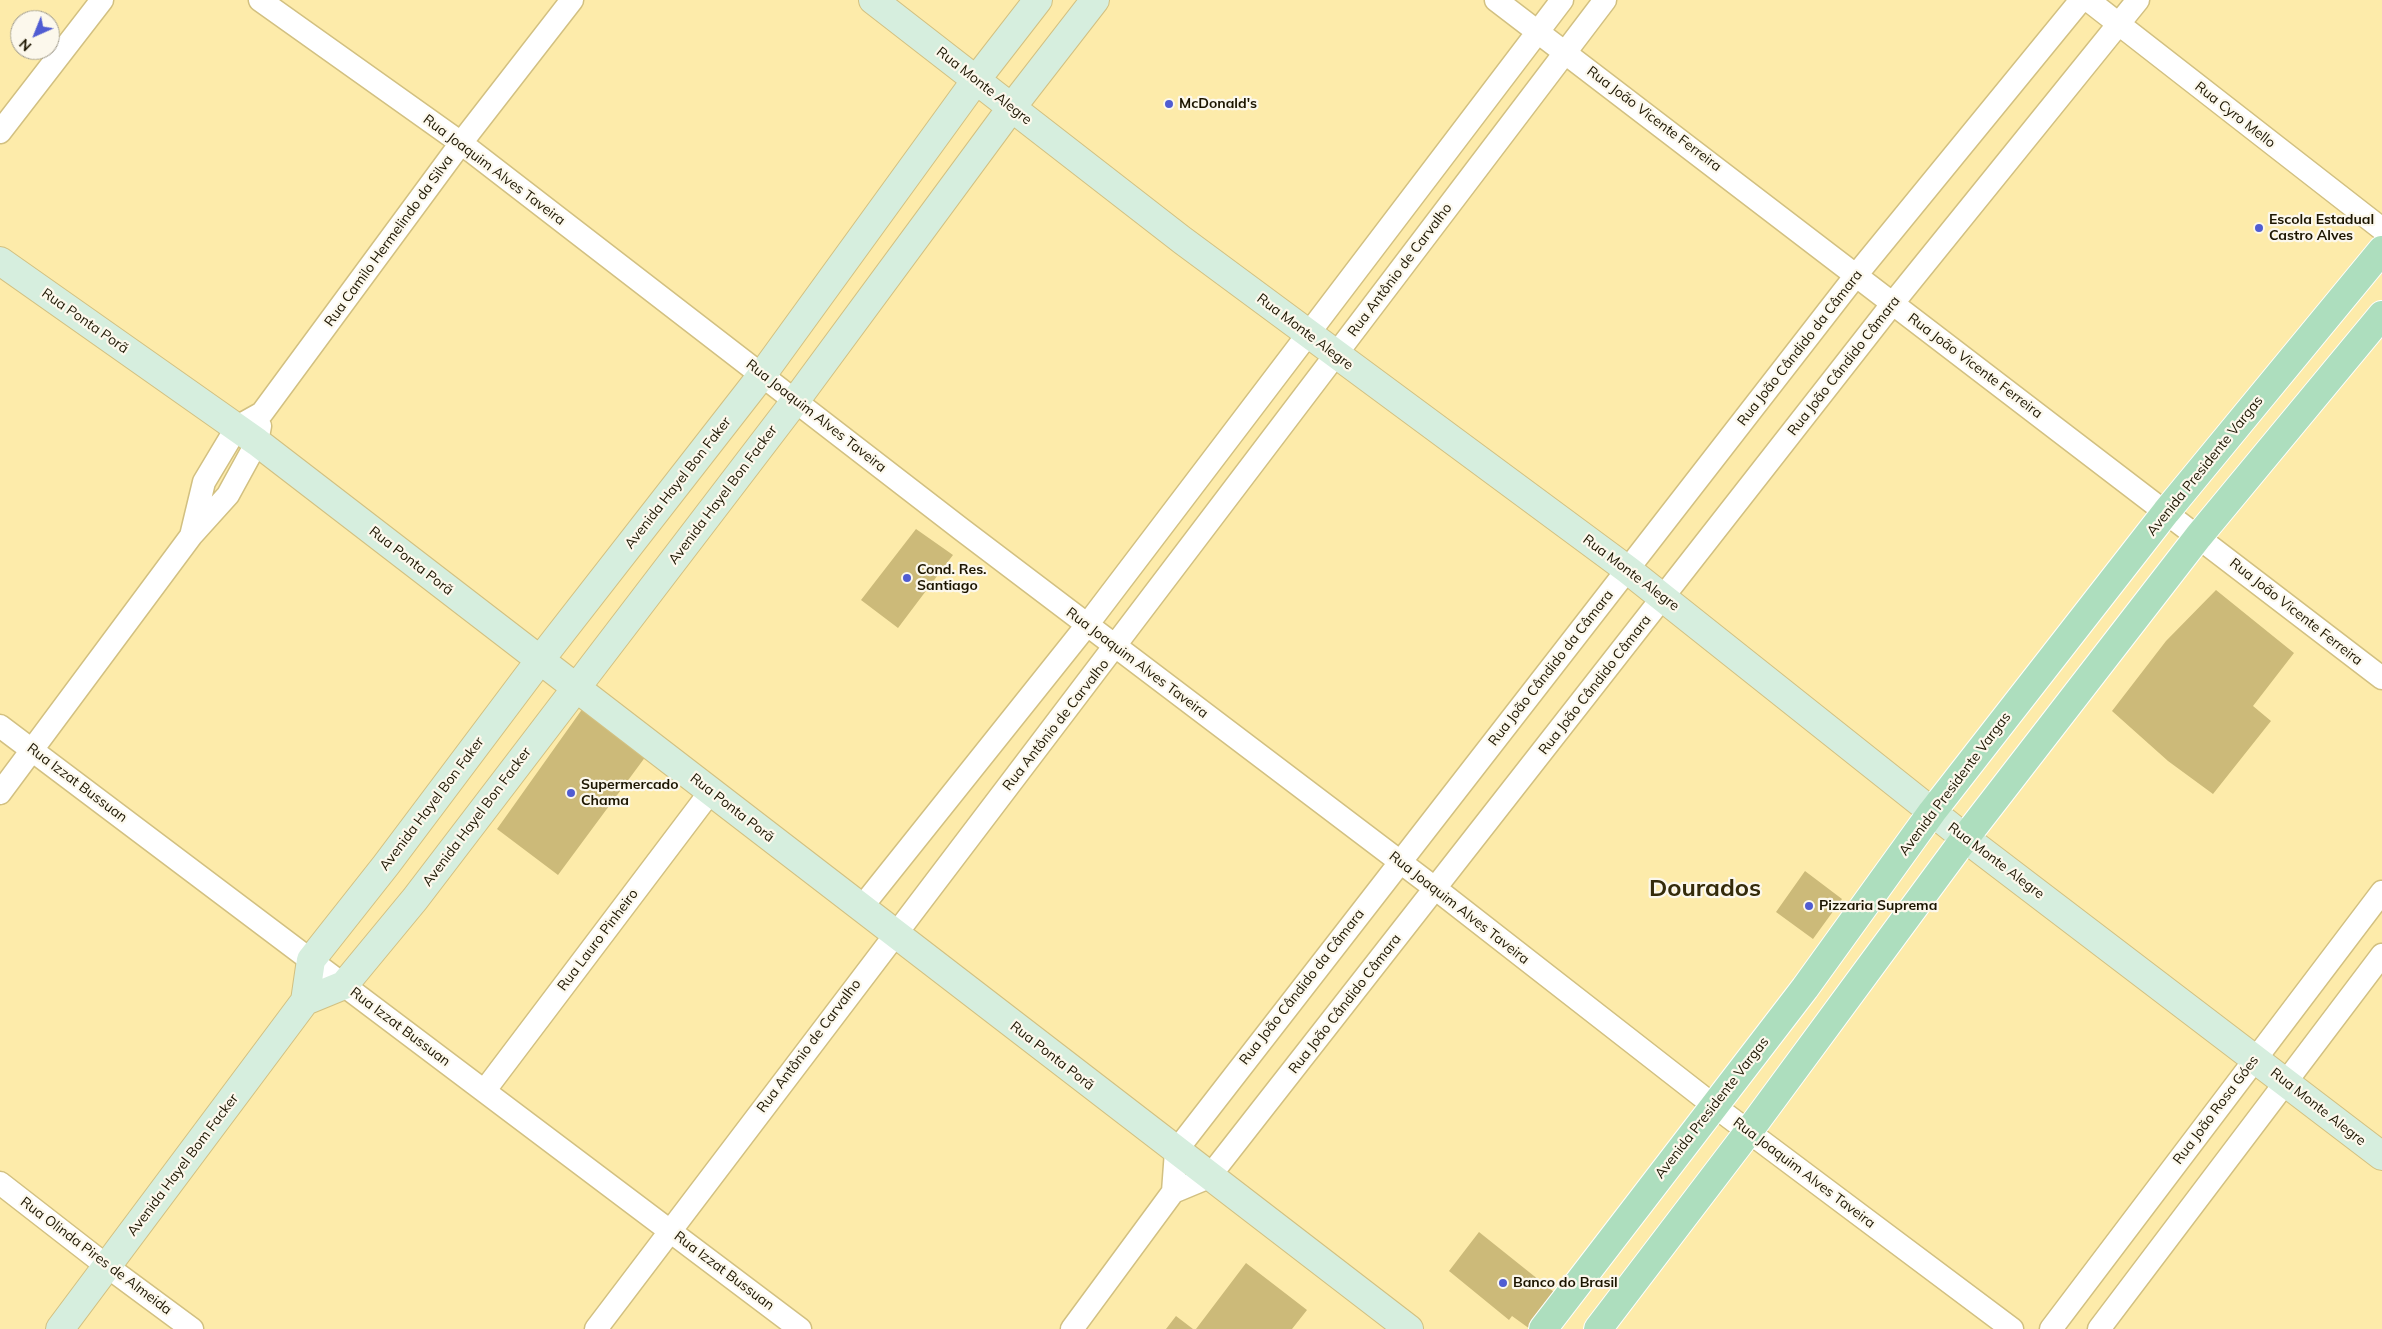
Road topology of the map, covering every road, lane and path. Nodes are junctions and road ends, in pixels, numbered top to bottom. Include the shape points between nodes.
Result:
1 (102, 0) edge
2 (260, 0) edge
3 (572, 0) edge
4 (873, 0) edge
5 (1038, 0) edge
6 (1095, 0) edge
7 (1496, 0) edge
8 (1562, 0) edge
9 (1605, 0) edge
10 (2081, 0) edge
11 (2088, 0) edge
12 (2138, 0) edge
13 (2119, 25) junction
14 (1539, 32) junction
15 (1565, 52) junction
16 (976, 80) junction
17 (1012, 108) junction
18 (0, 132) edge
19 (461, 144) junction
20 (2382, 229) edge
21 (2382, 250) edge
22 (0, 261) edge
23 (1857, 274) junction
24 (1892, 303) junction
25 (2382, 315) edge
26 (1307, 334) junction
27 (1336, 355) junction
28 (762, 375) junction
29 (796, 400) junction
30 (247, 435) junction
31 (2166, 512) junction
32 (2198, 537) junction
33 (1628, 570) junction
34 (2103, 593) junction
35 (1664, 598) junction
36 (2134, 619) junction
37 (1087, 625) junction
38 (1116, 647) junction
39 (540, 660) junction
40 (2382, 678) edge
41 (575, 687) junction
42 (0, 726) edge
43 (33, 750) junction
44 (711, 791) junction
45 (0, 793) edge
46 (1932, 812) junction
47 (1965, 838) junction
48 (1399, 862) junction
49 (1436, 889) junction
50 (2382, 892) edge
51 (861, 908) junction
52 (894, 934) junction
53 (2382, 955) edge
54 (311, 960) junction
55 (344, 985) junction
56 (305, 1001) junction
57 (2254, 1058) junction
58 (2286, 1082) junction
59 (484, 1090) junction
60 (1713, 1105) junction
61 (1749, 1131) junction
62 (1176, 1151) junction
63 (2382, 1156) edge
64 (1209, 1177) junction
65 (0, 1183) edge
66 (1173, 1192) junction
67 (670, 1230) junction
68 (108, 1267) junction
69 (60, 1329) edge
70 (192, 1329) edge
71 (596, 1329) edge
72 (800, 1329) edge
73 (1072, 1329) edge
74 (1409, 1329) edge
75 (1543, 1329) edge
76 (1598, 1329) edge
77 (2012, 1329) edge
78 (2051, 1329) edge
79 (2099, 1329) edge

1 - 18 street
2 - 19 street, Rua Joaquim Alves Taveira
3 - 19 street, Rua Camilo Hermelindo da Silva
4 - 16 street, Rua Monte Alegre
5 - 16 street, Avenida Hayel Bon Faker
6 - 17 street, Avenida Hayel Bon Facker
7 - 14 street, Rua João Vicente Ferreira
8 - 14 street
9 - 15 street, Rua Antônio de Carvalho
10 - 23 street, Rua João Cândido da Câmara
11 - 13 street, Rua Cyro Mello
12 - 13 street, Rua João Cândido Câmara
13 - 20 street, Rua Cyro Mello
13 - 24 street, Rua João Cândido Câmara
14 - 15 street, Rua João Vicente Ferreira
14 - 26 street
15 - 23 street, Rua João Vicente Ferreira
15 - 27 street, Rua Antônio de Carvalho
16 - 17 street, Rua Monte Alegre
16 - 28 street, Avenida Hayel Bon Faker
17 - 26 street, Rua Monte Alegre
17 - 29 street, Avenida Hayel Bon Facker
19 - 28 street, Rua Joaquim Alves Taveira
19 - 30 street, Rua Camilo Hermelindo da Silva
21 - 31 main road, Avenida Presidente Vargas
22 - 30 street, Rua Ponta Porã
23 - 24 street, Rua João Vicente Ferreira
23 - 33 street, Rua João Cândido da Câmara
24 - 31 street, Rua João Vicente Ferreira
24 - 35 street, Rua João Cândido Câmara
25 - 32 main road
26 - 27 street, Rua Monte Alegre
26 - 37 street
27 - 33 street, Rua Monte Alegre
27 - 38 street, Rua Antônio de Carvalho
28 - 29 street, Rua Joaquim Alves Taveira
28 - 39 street, Avenida Hayel Bon Faker
29 - 37 street, Rua Joaquim Alves Taveira
29 - 41 street, Avenida Hayel Bon Facker
30 - 39 street, Rua Ponta Porã
30 - 43 street, Rua Camilo Hermelindo da Silva via 204,482 191,536
31 - 32 street, Rua João Vicente Ferreira
31 - 34 main road, Avenida Presidente Vargas
32 - 36 main road
32 - 40 street, Rua João Vicente Ferreira
33 - 35 street, Rua Monte Alegre
33 - 48 street, Rua João Cândido da Câmara
34 - 36 main road
34 - 46 main road, Avenida Presidente Vargas
35 - 46 street, Rua Monte Alegre
35 - 49 street, Rua João Cândido Câmara
36 - 47 main road
37 - 38 street, Rua Joaquim Alves Taveira
37 - 51 street
38 - 48 street, Rua Joaquim Alves Taveira
38 - 52 street, Rua Antônio de Carvalho
39 - 41 street, Rua Ponta Porã
39 - 54 street, Avenida Hayel Bon Faker
41 - 44 street, Rua Ponta Porã
41 - 55 street, Avenida Hayel Bon Facker via 415,899
42 - 43 street, Rua Izzat Bussuan
43 - 45 street
43 - 54 street, Rua Izzat Bussuan
44 - 51 street, Rua Ponta Porã
44 - 59 street, Rua Lauro Pinheiro
46 - 47 street, Rua Monte Alegre
46 - 60 main road, Avenida Presidente Vargas via 1805,988
47 - 57 street, Rua Monte Alegre
47 - 61 main road
48 - 49 street, Rua Joaquim Alves Taveira
48 - 62 street, Rua João Cândido da Câmara
49 - 60 street, Rua Joaquim Alves Taveira
49 - 64 street, Rua João Cândido Câmara
50 - 57 street, Rua João Rosa Góes
51 - 52 street, Rua Ponta Porã
52 - 62 street, Rua Ponta Porã
52 - 67 street, Rua Antônio de Carvalho
53 - 58 street
54 - 55 street, Rua Izzat Bussuan
54 - 56 street, Avenida Hayel Bom Facker
55 - 56 street
55 - 59 street, Rua Izzat Bussuan
56 - 68 street, Avenida Hayel Bom Facker
57 - 58 street, Rua Monte Alegre
57 - 78 street, Rua João Rosa Góes
58 - 63 street, Rua Monte Alegre
58 - 79 street
59 - 67 street, Rua Izzat Bussuan
60 - 61 street, Rua Joaquim Alves Taveira
60 - 75 main road, Avenida Presidente Vargas
61 - 76 main road
61 - 77 street, Rua Joaquim Alves Taveira
62 - 64 street, Rua Ponta Porã
62 - 66 street
64 - 66 street, Rua João Cândido Câmara
64 - 74 street, Rua Ponta Porã
65 - 68 street, Rua Olinda Pires de Almeida
66 - 73 street
67 - 71 street, Rua Antônio de Carvalho
67 - 72 street, Rua Izzat Bussuan
68 - 69 street, Avenida Hayel Bom Facker
68 - 70 street, Rua Olinda Pires de Almeida

